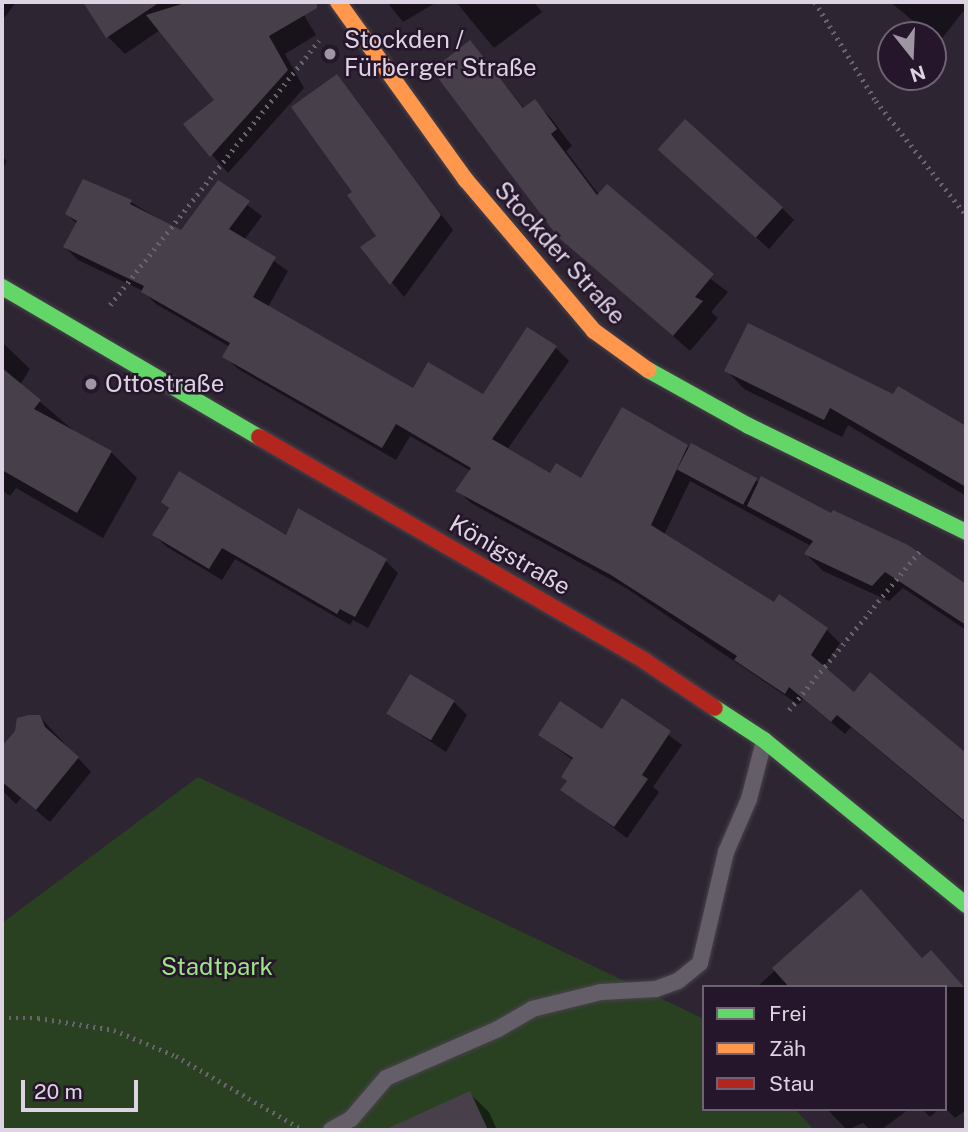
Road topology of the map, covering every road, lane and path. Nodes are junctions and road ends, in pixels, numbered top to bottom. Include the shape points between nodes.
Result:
1 (815, 2) edge
2 (341, 5) edge
3 (966, 215) edge
4 (2, 287) edge
5 (86, 336) junction
6 (966, 532) edge
7 (895, 581) dead end
8 (801, 695) dead end
9 (764, 740) junction
10 (966, 905) edge
11 (2, 1018) edge
12 (304, 1130) edge
13 (331, 1130) edge

1 - 3 path via 876,101
2 - 5 path
2 - 6 main road, Stockder Straße via 466,180 594,331 629,359 749,426
4 - 5 main road, Königstraße
5 - 9 main road, Königstraße via 645,661
7 - 8 path
9 - 10 main road, Königstraße
9 - 13 lane via 749,799 726,852 700,963 678,981 656,989 601,992 531,1009 498,1029 386,1078 351,1119
11 - 12 path via 38,1018 114,1030 176,1056

